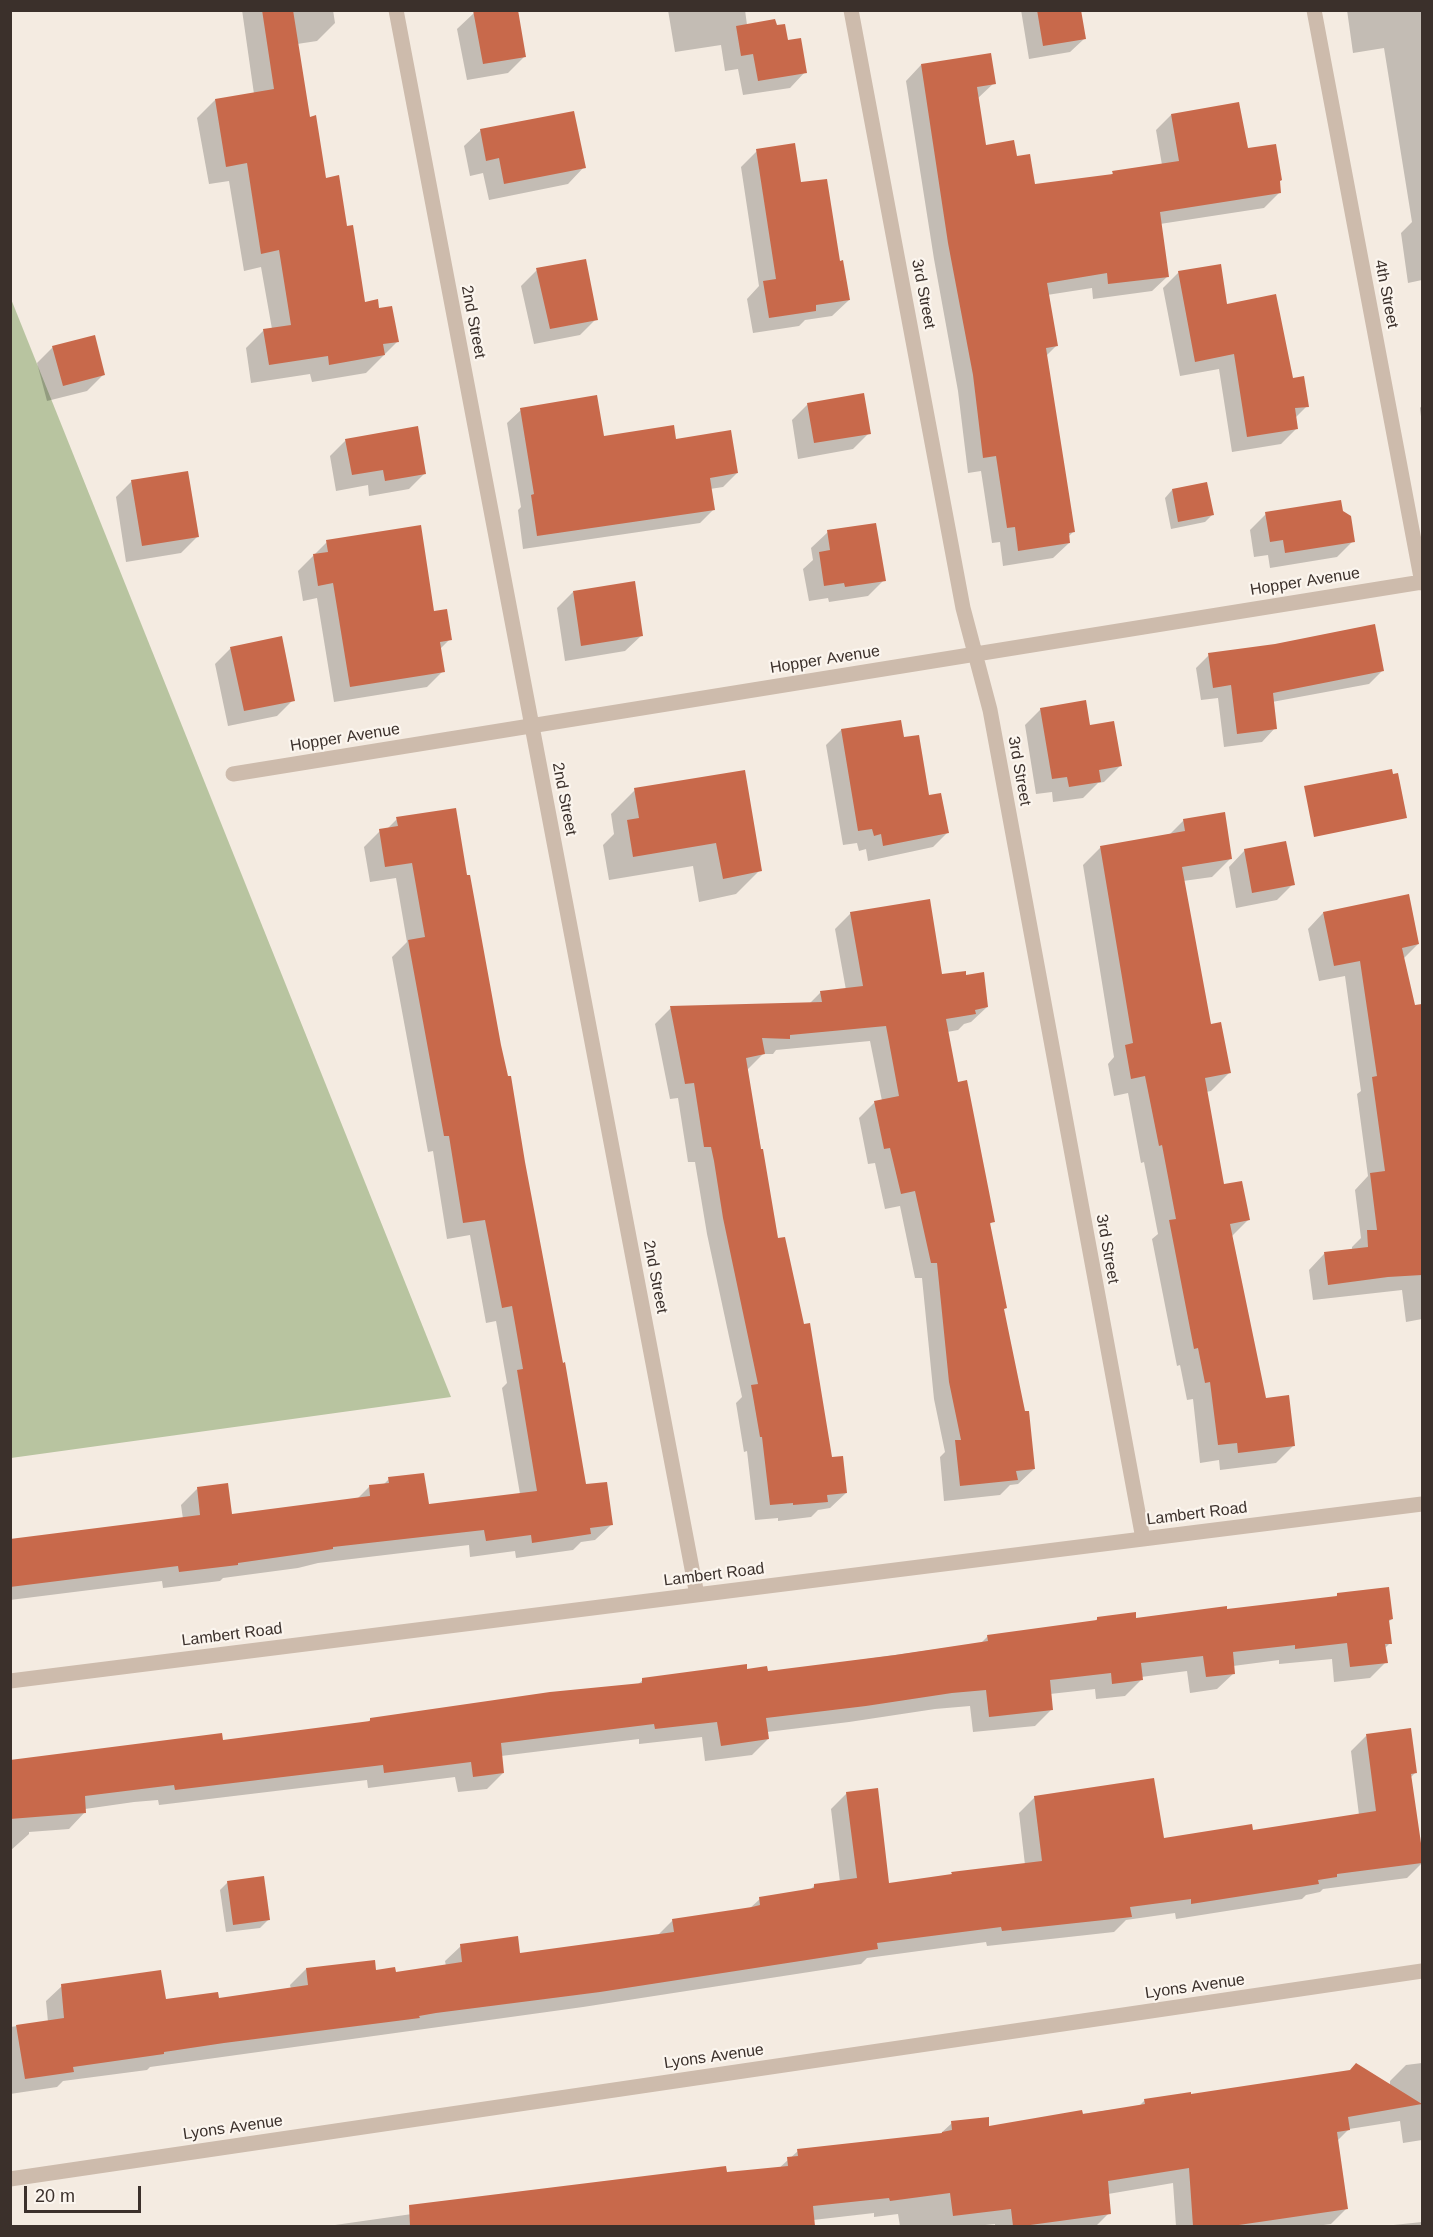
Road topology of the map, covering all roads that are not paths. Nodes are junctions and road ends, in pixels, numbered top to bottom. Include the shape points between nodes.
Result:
1 (396, 10) edge
2 (851, 10) edge
3 (1314, 10) edge
4 (1422, 582) edge
5 (975, 654) junction
6 (531, 726) junction
7 (233, 774) dead end
8 (1422, 1504) edge
9 (1143, 1539) junction
10 (697, 1595) junction
11 (10, 1681) edge
12 (1422, 1971) edge
13 (10, 2179) edge

1 - 6 street, 2nd Street
2 - 5 street, 3rd Street via 963,608
3 - 4 street, 4th Street
4 - 5 street, Hopper Avenue
5 - 6 street, Hopper Avenue
5 - 9 street, 3rd Street via 992,722
6 - 7 street, Hopper Avenue
6 - 10 street, 2nd Street
8 - 9 street, Lambert Road
9 - 10 street, Lambert Road
10 - 11 street, Lambert Road
12 - 13 street, Lyons Avenue

